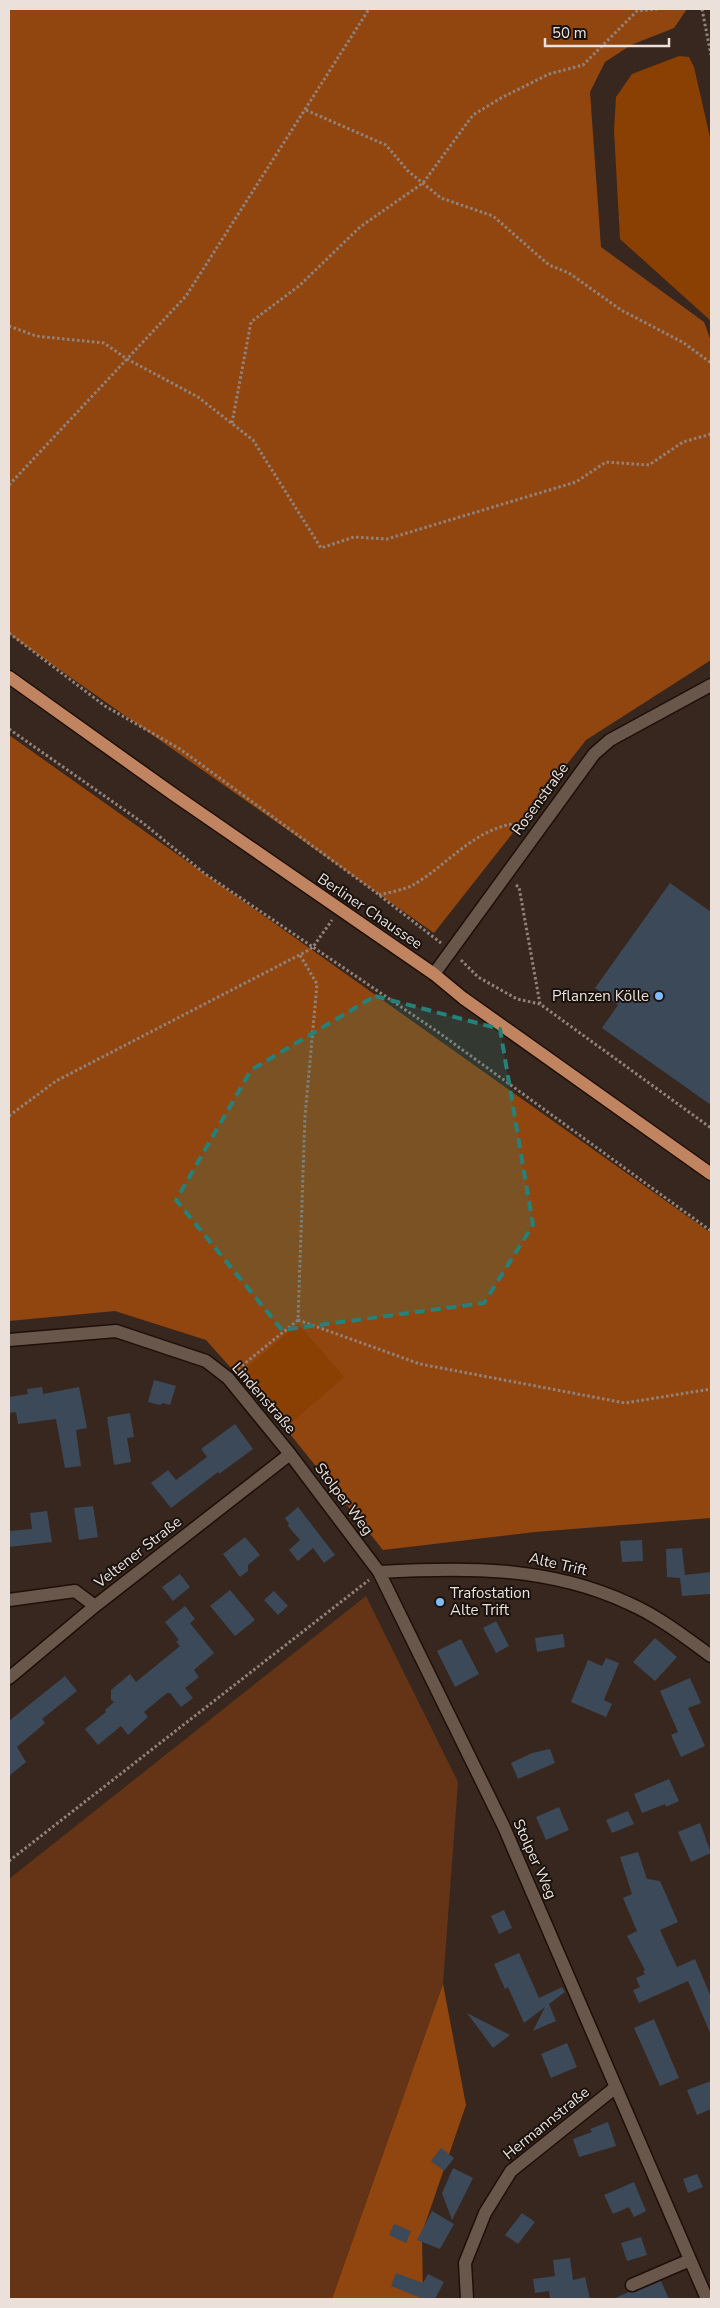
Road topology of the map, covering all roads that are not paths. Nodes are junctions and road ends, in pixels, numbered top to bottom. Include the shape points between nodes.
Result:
1 (9, 677) edge
2 (711, 685) edge
3 (434, 974) junction
4 (711, 1174) edge
5 (9, 1340) edge
6 (290, 1454) junction
7 (379, 1572) junction
8 (9, 1600) edge
9 (95, 1606) junction
10 (711, 1656) edge
11 (9, 1678) edge
12 (616, 2087) junction
13 (690, 2260) junction
14 (632, 2285) dead end
15 (467, 2299) edge
16 (707, 2299) edge

1 - 3 main road, Berliner Chaussee
2 - 3 street, Rosenstraße via 610,740 594,754
3 - 4 main road, Berliner Chaussee
5 - 6 street, Lindenstraße via 116,1330 206,1360 228,1378
6 - 7 street, Stolper Weg
6 - 9 street, Veltener Straße
7 - 10 street, Alte Trift via 445,1568 507,1570 576,1583 628,1603 674,1628
7 - 12 street, Stolper Weg via 504,1827
8 - 9 street via 75,1591
9 - 11 street, Veltener Straße
12 - 13 street, Stolper Weg
12 - 15 street, Hermannstraße via 511,2170 486,2213 465,2262
13 - 14 street
13 - 16 street, Stolper Weg

